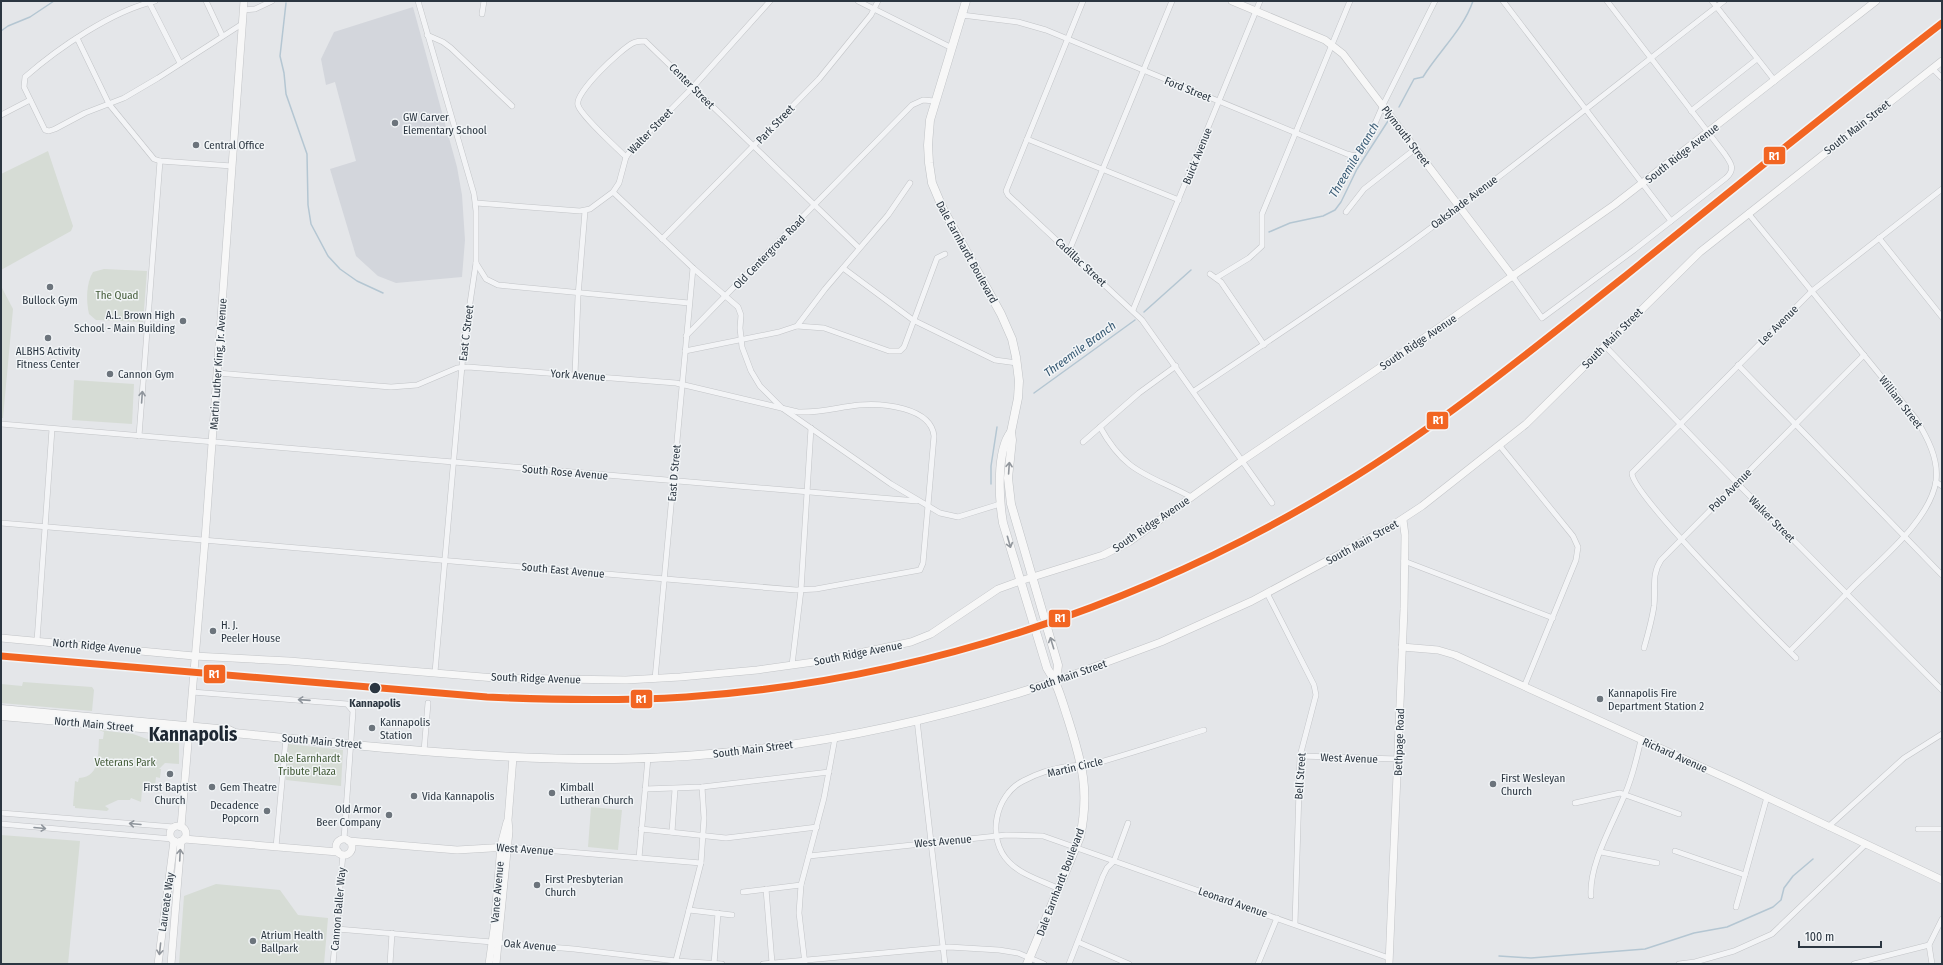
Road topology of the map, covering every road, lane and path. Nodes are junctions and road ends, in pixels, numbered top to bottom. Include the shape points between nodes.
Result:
1 (206, 1) edge
2 (244, 1) edge
3 (272, 1) edge
4 (418, 1) edge
5 (484, 1) edge
6 (770, 1) edge
7 (858, 1) edge
8 (878, 1) edge
9 (966, 1) edge
10 (1083, 1) edge
11 (1172, 1) edge
12 (1232, 1) edge
13 (1260, 1) edge
14 (1350, 1) edge
15 (1435, 1) edge
16 (1503, 1) edge
17 (1607, 1) edge
18 (1712, 1) edge
19 (1724, 1) edge
20 (1876, 1) edge
21 (152, 2) edge
22 (1716, 7) junction
23 (874, 9) junction
24 (243, 10) junction
25 (1256, 11) junction
26 (482, 14) dead end
27 (962, 15) junction
28 (242, 24) junction
29 (222, 35) junction
30 (427, 35) junction
31 (76, 38) junction
32 (1067, 39) junction
33 (1332, 44) junction
34 (952, 48) junction
35 (1651, 58) junction
36 (1758, 59) junction
37 (1942, 61) edge
38 (180, 64) junction
39 (1932, 68) junction
40 (1143, 71) junction
41 (1942, 78) edge
42 (1775, 81) junction
43 (693, 87) junction
44 (30, 100) junction
45 (935, 101) junction
46 (1219, 102) junction
47 (109, 104) junction
48 (1383, 105) junction
49 (512, 106) dead end
50 (1586, 109) junction
51 (1691, 111) junction
52 (1, 115) edge
53 (1295, 133) junction
54 (1708, 133) junction
55 (1027, 139) junction
56 (753, 146) junction
57 (1416, 149) junction
58 (626, 157) junction
59 (160, 161) junction
60 (232, 166) junction
61 (1103, 169) junction
62 (910, 183) dead end
63 (1643, 183) junction
64 (1942, 189) edge
65 (613, 192) junction
66 (1179, 200) junction
67 (476, 203) junction
68 (814, 205) junction
69 (1459, 206) junction
70 (585, 211) junction
71 (1346, 212) dead end
72 (1748, 213) junction
73 (1671, 221) junction
74 (1879, 238) junction
75 (662, 239) junction
76 (859, 248) junction
77 (1069, 251) junction
78 (945, 254) dead end
79 (476, 263) junction
80 (693, 268) junction
81 (843, 268) junction
82 (1210, 274) dead end
83 (1513, 277) junction
84 (1216, 278) junction
85 (578, 292) junction
86 (1812, 292) junction
87 (726, 296) junction
88 (689, 303) junction
89 (1133, 310) junction
90 (1942, 317) edge
91 (913, 320) junction
92 (797, 326) junction
93 (686, 336) junction
94 (741, 340) junction
95 (1264, 345) junction
96 (1605, 346) junction
97 (685, 351) junction
98 (1864, 355) junction
99 (1017, 363) junction
100 (1738, 365) junction
101 (1176, 366) junction
102 (462, 367) junction
103 (217, 373) junction
104 (575, 375) junction
105 (682, 384) junction
106 (1194, 391) junction
107 (782, 408) junction
108 (1, 424) edge
109 (1680, 424) junction
110 (1795, 425) junction
111 (810, 428) junction
112 (1100, 428) junction
113 (52, 429) junction
114 (1011, 432) junction
115 (139, 436) junction
116 (212, 442) junction
117 (1084, 442) dead end
118 (1500, 446) junction
119 (1243, 460) junction
120 (453, 463) junction
121 (673, 480) junction
122 (1936, 482) junction
123 (1737, 483) junction
124 (1942, 486) edge
125 (807, 492) junction
126 (1191, 497) junction
127 (917, 501) junction
128 (1272, 503) dead end
129 (1000, 504) junction
130 (928, 507) junction
131 (1403, 520) junction
132 (1, 523) edge
133 (46, 527) junction
134 (1019, 536) junction
135 (1904, 536) junction
136 (1682, 539) junction
137 (205, 540) junction
138 (445, 560) junction
139 (1404, 561) junction
140 (1942, 575) edge
141 (1031, 577) junction
142 (664, 579) junction
143 (1020, 581) junction
144 (801, 590) junction
145 (1267, 593) junction
146 (1846, 594) junction
147 (1553, 618) junction
148 (1, 638) edge
149 (37, 641) junction
150 (1402, 647) junction
151 (1644, 648) dead end
152 (1790, 651) junction
153 (194, 656) junction
154 (1796, 658) dead end
155 (792, 665) junction
156 (435, 672) junction
157 (655, 679) junction
158 (1056, 682) junction
159 (1524, 686) junction
160 (1942, 690) edge
161 (192, 692) junction
162 (428, 703) dead end
163 (1, 709) edge
164 (1, 716) edge
165 (918, 720) junction
166 (189, 729) junction
167 (1204, 730) dead end
168 (1942, 734) edge
169 (286, 738) junction
170 (835, 738) junction
171 (1641, 740) junction
172 (350, 744) junction
173 (424, 751) junction
174 (1300, 756) junction
175 (513, 757) junction
176 (648, 758) junction
177 (1398, 759) junction
178 (1082, 765) junction
179 (830, 772) junction
180 (702, 787) junction
181 (675, 788) junction
182 (645, 789) junction
183 (1625, 794) junction
184 (1767, 797) junction
185 (1575, 802) dead end
186 (1, 814) edge
187 (1679, 814) dead end
188 (88, 820) junction
189 (1128, 823) dead end
190 (1, 824) edge
191 (177, 827) junction
192 (817, 827) junction
193 (1828, 827) junction
194 (641, 829) junction
195 (1918, 829) dead end
196 (1942, 829) edge
197 (87, 832) junction
198 (672, 832) junction
199 (703, 835) junction
200 (997, 836) junction
201 (178, 840) junction
202 (347, 840) junction
203 (931, 842) junction
204 (1866, 844) junction
205 (276, 847) junction
206 (504, 847) junction
207 (1076, 848) junction
208 (1675, 851) dead end
209 (1601, 852) junction
210 (341, 853) junction
211 (809, 856) junction
212 (639, 858) junction
213 (1114, 861) junction
214 (1657, 863) dead end
215 (701, 864) junction
216 (1745, 875) junction
217 (1942, 880) edge
218 (801, 885) junction
219 (766, 889) junction
220 (1059, 889) junction
221 (743, 892) dead end
222 (1591, 896) dead end
223 (1736, 907) dead end
224 (689, 910) junction
225 (718, 913) junction
226 (732, 915) dead end
227 (1277, 918) junction
228 (1942, 919) edge
229 (1295, 924) junction
230 (337, 929) junction
231 (392, 933) junction
232 (496, 942) junction
233 (1078, 942) junction
234 (1929, 945) junction
235 (943, 947) junction
236 (1029, 961) edge
237 (1389, 961) edge
238 (804, 962) edge
239 (676, 963) edge
240 (158, 964) edge
241 (171, 964) edge
242 (333, 964) edge
243 (390, 964) edge
244 (489, 964) edge
245 (496, 964) edge
246 (714, 964) edge
247 (722, 964) edge
248 (763, 964) edge
249 (772, 964) edge
250 (945, 964) edge
251 (1044, 964) edge
252 (1069, 964) edge
253 (1129, 964) edge
254 (1258, 964) edge
255 (1679, 964) edge
256 (1854, 964) edge
257 (1932, 964) edge

1 - 29 street
2 - 24 street, Martin Luther King, Jr. Avenue
3 - 24 street via 255,9
4 - 30 street, East C Street
5 - 26 street
6 - 43 street, Walter Street
7 - 23 street
8 - 23 street, Park Street
9 - 27 main road, Dale Earnhardt Boulevard
10 - 32 street, Cadillac Street
11 - 40 street
12 - 25 street, Plymouth Street
13 - 25 street, Buick Avenue
14 - 33 street
15 - 48 street
16 - 50 street
17 - 35 street
18 - 22 street
19 - 22 street, Oakshade Avenue
20 - 42 street, South Ridge Avenue
21 - 31 street via 116,16
21 - 38 street
22 - 35 street, Oakshade Avenue
22 - 36 street
23 - 34 street
23 - 56 street, Park Street via 819,79
24 - 28 street, Martin Luther King, Jr. Avenue
25 - 33 street, Plymouth Street
25 - 46 street, Buick Avenue
27 - 32 street, Ford Street via 1022,23
27 - 34 main road, Dale Earnhardt Boulevard
28 - 29 street
28 - 60 street, Martin Luther King, Jr. Avenue
29 - 38 street
30 - 49 street via 451,48
30 - 67 street, East C Street
31 - 44 street via 45,59 25,77 24,87
31 - 47 street
32 - 40 street, Ford Street
32 - 55 street, Cadillac Street
33 - 48 street, Plymouth Street via 1343,54
33 - 53 street
34 - 45 main road, Dale Earnhardt Boulevard
35 - 50 street, Oakshade Avenue
35 - 51 street
36 - 42 street
36 - 51 street
37 - 39 street, South Main Street
38 - 47 street
39 - 41 street
39 - 72 street, South Main Street
40 - 46 street, Ford Street
40 - 61 street
42 - 54 street, South Ridge Avenue
43 - 56 street, Center Street
43 - 58 street, Walter Street
43 - 58 street, Center Street via 645,41 629,45 598,74 582,91 577,104 584,115
44 - 47 street via 45,130 50,131
44 - 52 street
45 - 68 street, Old Centergrove Road via 923,100 912,105
45 - 99 main road, Dale Earnhardt Boulevard via 928,145 929,164 936,195 1004,319 1012,339
46 - 53 street, Ford Street
46 - 66 street, Buick Avenue
47 - 59 street via 147,152
48 - 53 street, Ford Street via 1363,151 1355,156
48 - 57 street, Plymouth Street
50 - 63 street
50 - 69 street, Oakshade Avenue
51 - 54 street
53 - 84 street via 1262,214 1262,246 1249,258
54 - 63 street, South Ridge Avenue
54 - 73 street via 1730,161 1732,169 1726,178
55 - 61 street
55 - 77 street, Cadillac Street via 1006,191
56 - 68 street, Center Street
56 - 75 street, Park Street
57 - 69 street, Plymouth Street
57 - 71 street via 1364,189
58 - 65 street, Walter Street via 619,182
59 - 60 street
115 -> 59 street
60 - 103 street, Martin Luther King, Jr. Avenue
61 - 66 street
61 - 77 street
62 - 76 street via 888,215
63 - 73 street
63 - 83 street, South Ridge Avenue
64 - 74 street, Lee Avenue
65 - 70 street, Walter Street
65 - 75 street
66 - 89 street, Buick Avenue
67 - 70 street
67 - 79 street, East C Street
68 - 76 street, Center Street
68 - 87 street, Old Centergrove Road
69 - 83 street, Plymouth Street
69 - 95 street, Oakshade Avenue
70 - 85 street
72 - 86 street, William Street
72 - 96 street, South Main Street via 1700,252
73 - 83 street, Plymouth Street via 1542,318
74 - 86 street, Lee Avenue
74 - 90 street
75 - 80 street
76 - 81 street
77 - 89 street, Cadillac Street
78 - 91 street via 937,258
79 - 85 street via 486,279 498,285
79 - 102 street, East C Street
80 - 87 street
80 - 88 street, East D Street
81 - 91 street
81 - 92 street
82 - 84 street
83 - 119 street, South Ridge Avenue
84 - 95 street
85 - 88 street
85 - 104 street
86 - 98 street, William Street
86 - 100 street, Lee Avenue
87 - 93 street
87 - 94 street, Old Centergrove Road via 740,312
88 - 93 street, East D Street
89 - 101 street, Cadillac Street via 1158,339
91 - 92 street via 904,347 895,352 824,328
91 - 99 street via 995,360
92 - 94 street
93 - 97 street, East D Street
94 - 97 street
94 - 107 street, Old Centergrove Road via 755,379
95 - 106 street, Oakshade Avenue
96 - 109 street, Walker Street
96 - 118 street, South Main Street via 1540,412
97 - 105 street, East D Street
98 - 110 street, Polo Avenue
98 - 122 street, William Street via 1916,419 1925,434 1934,460
99 - 114 main road, Dale Earnhardt Boulevard via 1018,398
100 - 109 street, Lee Avenue
100 - 110 street
101 - 106 street, Cadillac Street
101 - 112 street via 1139,393
102 - 103 street, York Avenue via 417,384 391,387
102 - 104 street, York Avenue
102 - 120 street, East C Street
103 - 116 street, Martin Luther King, Jr. Avenue
104 - 105 street, York Avenue
105 - 107 street, York Avenue
105 - 121 street, East D Street
106 - 119 street, Cadillac Street
107 - 111 street, Old Centergrove Road
107 - 130 street, York Avenue via 805,412 859,405 884,405 918,414 928,420 932,427 934,444
108 - 113 street, South Rose Avenue
109 - 123 street, Walker Street
109 - 136 street, Lee Avenue via 1635,469 1632,478
110 - 123 street, Polo Avenue
110 - 135 street
111 - 125 street
111 - 127 street, Old Centergrove Road
112 - 117 street
112 - 126 street via 1115,451 1132,467 1155,481
113 - 115 street, South Rose Avenue
113 - 133 street
114 - 129 main road, Dale Earnhardt Boulevard via 1006,439 1001,466
134 -> 114 main road, Dale Earnhardt Boulevard via 1008,478
115 - 116 street, South Rose Avenue
116 - 120 street, South Rose Avenue
116 - 137 street, Martin Luther King, Jr. Avenue
118 - 131 street, South Main Street
118 - 147 street via 1573,536 1578,547 1572,572
119 - 126 street, South Ridge Avenue
119 - 128 street, Cadillac Street
120 - 121 street, South Rose Avenue
120 - 138 street, East C Street
121 - 125 street, South Rose Avenue
121 - 142 street, East D Street
122 - 124 street
122 - 135 street, William Street via 1928,503
123 - 136 street, Polo Avenue
123 - 146 street, Walker Street
125 - 127 street, South Rose Avenue
125 - 144 street
126 - 141 street, South Ridge Avenue via 1114,551
127 - 130 street, Old Centergrove Road
129 - 130 street, Old Centergrove Road via 955,517
129 - 134 main road via 1006,508
129 -> 143 main road, Dale Earnhardt Boulevard
130 - 144 street, South East Avenue via 923,563 920,570
131 - 139 street, Bethpage Road
131 - 145 street, South Main Street
132 - 133 street, South East Avenue
133 - 137 street, South East Avenue
133 - 149 street
134 - 141 main road, Dale Earnhardt Boulevard
135 - 140 street
135 - 146 street, William Street
136 - 151 street, Polo Avenue via 1656,568 1654,603
136 - 152 street
137 - 138 street, South East Avenue
137 - 153 street, Martin Luther King, Jr. Avenue
138 - 142 street, South East Avenue
138 - 156 street, East C Street
139 - 147 street
139 - 150 street, Bethpage Road
141 - 143 street, South Ridge Avenue
158 -> 141 main road, Dale Earnhardt Boulevard via 1058,665
142 - 144 street, South East Avenue
142 - 157 street, East D Street
143 - 155 street, South Ridge Avenue via 986,596 931,634 911,642
143 - 158 main road, Dale Earnhardt Boulevard via 1047,668
144 - 155 street
145 - 158 street, South Main Street via 1161,642
145 - 174 street, Bell Street via 1316,690 1316,702
146 - 152 street, William Street
146 - 160 street, Walker Street
147 - 159 street
148 - 149 street, North Ridge Avenue
149 - 153 street, North Ridge Avenue
150 - 159 street, Richard Avenue via 1438,650 1455,655
150 - 177 street, Bethpage Road
152 - 154 street
153 - 156 street, South Ridge Avenue
153 - 161 street, Martin Luther King, Jr. Avenue
155 - 157 street, South Ridge Avenue
156 - 157 street, South Ridge Avenue via 495,678
158 - 165 main road, South Main Street
158 - 178 main road, Dale Earnhardt Boulevard
159 - 171 street, Richard Avenue
161 - 166 street, Martin Luther King, Jr. Avenue
172 -> 161 street, Cannon Baller Way via 353,711 347,704
162 - 173 street
163 - 166 main road, South Main Street
164 - 166 main road, North Main Street
165 - 170 main road, South Main Street
165 - 203 street
166 - 169 main road, South Main Street via 229,730 235,733
166 - 191 street
167 - 178 street, Martin Circle
168 - 193 street via 1904,758
169 - 172 main road, South Main Street
169 - 205 street
170 - 176 main road, South Main Street via 725,752
170 - 179 street
171 - 183 street
171 - 184 street, Richard Avenue
172 - 173 main road, South Main Street
172 - 202 street, Cannon Baller Way
173 - 175 main road, South Main Street
174 - 177 street, West Avenue
174 - 229 street, Bell Street
175 - 176 main road, South Main Street
175 - 206 street, Vance Avenue
176 - 182 street
177 - 237 street, Bethpage Road
178 - 200 street, Martin Circle via 1068,766 1034,776 1015,786 1000,808 996,824
178 - 207 main road, Dale Earnhardt Boulevard via 1085,780 1084,817
179 - 180 street
179 - 192 street
180 - 181 street
180 - 199 street
181 - 182 street
181 - 198 street
182 - 194 street
183 - 185 street
183 - 187 street
183 - 209 street
184 - 193 street, Richard Avenue
184 - 216 street
186 - 188 street
191 -> 188 street
188 - 197 street
189 - 213 street
190 -> 197 street
191 - 201 street via 170,832
191 - 201 street via 185,832
192 - 199 street via 726,838
192 - 211 street
193 - 204 street, Richard Avenue
194 - 198 street
194 - 212 street
195 - 196 street
197 - 201 street
198 - 199 street
199 - 215 street
200 - 203 street, West Avenue
200 - 207 street, West Avenue via 1043,836
200 - 220 street, Martin Circle via 1002,853 1010,863
201 - 205 street
201 -> 240 street, Laureate Way
241 -> 201 street, Laureate Way
202 - 206 street, West Avenue via 457,850
202 - 210 street, Cannon Baller Way via 351,850
202 - 210 street, Cannon Baller Way via 340,840 337,844
203 - 211 street, West Avenue
203 - 235 street
204 - 217 street, Richard Avenue
204 - 255 street via 1766,938 1695,962
205 - 210 street
206 - 212 street, West Avenue
206 - 232 street, Vance Avenue
207 - 213 street, Leonard Avenue
207 - 220 main road, Dale Earnhardt Boulevard
208 - 216 street
209 - 214 street
209 - 222 street via 1590,883
210 - 230 street, Cannon Baller Way
211 - 218 street
212 - 215 street, West Avenue
213 - 227 street, Leonard Avenue
213 - 233 street via 1103,876
215 - 224 street
216 - 223 street
218 - 219 street
218 - 238 street via 800,913
219 - 221 street
219 - 249 street
220 - 236 main road, Dale Earnhardt Boulevard
224 - 225 street
224 - 239 street
225 - 226 street
225 - 246 street
227 - 229 street, Leonard Avenue
227 - 254 street
228 - 234 street
229 - 237 street, Leonard Avenue
230 - 231 street, Oak Avenue
230 - 242 street, Cannon Baller Way
231 - 232 street, Oak Avenue
231 - 243 street
232 - 239 street, Oak Avenue via 582,949
232 - 244 street, Vance Avenue
232 - 245 street, Vance Avenue
233 - 252 street
233 - 253 street
234 - 256 street
234 - 257 street
235 - 236 street via 978,947 1018,953
235 - 238 street
235 - 250 street
236 - 251 street
238 - 249 street
239 - 246 street, Oak Avenue
246 - 247 street, Oak Avenue
248 - 249 street

